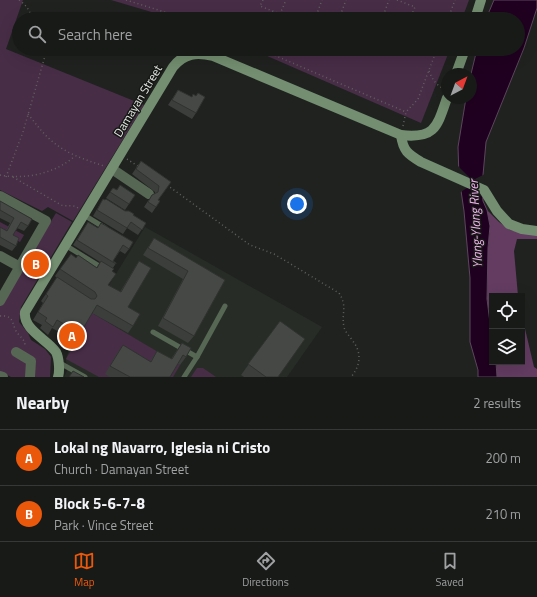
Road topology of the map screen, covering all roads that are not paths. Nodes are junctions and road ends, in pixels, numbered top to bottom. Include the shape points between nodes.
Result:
1 (482, 0) edge
2 (478, 12) edge
3 (188, 56) edge
4 (213, 56) edge
5 (462, 56) edge
6 (458, 68) edge
7 (446, 104) edge
8 (401, 135) junction
9 (112, 169) junction
10 (149, 194) dead end
11 (0, 196) edge
12 (84, 214) junction
13 (110, 231) edge
14 (537, 231) edge
15 (65, 245) junction
16 (0, 256) edge
17 (20, 267) junction
18 (111, 274) edge
19 (0, 301) edge
20 (226, 306) dead end
21 (153, 332) dead end
22 (19, 354) road end
23 (197, 357) junction
24 (58, 362) junction
25 (30, 377) edge
26 (58, 377) edge
27 (85, 377) edge
28 (184, 377) edge

1 - 2 street
3 - 9 street, Damayan Street via 182,58 173,67
4 - 8 street, Damayan Street
5 - 6 street
7 - 8 street, Damayan Street via 435,127 427,135
8 - 14 street via 402,146 412,157 484,190 509,224
9 - 10 street
9 - 12 street, Damayan Street via 99,198
11 - 17 street via 46,221
12 - 13 lane
12 - 15 street, Damayan Street
15 - 18 lane
15 - 24 street, Damayan Street via 50,278 24,317 31,328 56,352
16 - 17 street
17 - 19 street
20 - 23 lane
21 - 23 lane
22 - 25 street via 31,362
23 - 28 lane
24 - 26 street, Damayan Street
24 - 27 lane

